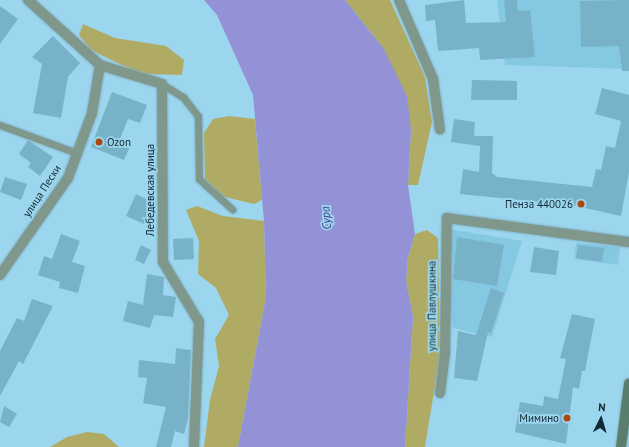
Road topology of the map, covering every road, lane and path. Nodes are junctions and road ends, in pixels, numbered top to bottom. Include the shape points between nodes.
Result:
1 (28, 0) edge
2 (402, 0) edge
3 (100, 65) junction
4 (162, 84) junction
5 (0, 125) edge
6 (440, 130) dead end
7 (77, 153) junction
8 (232, 209) dead end
9 (629, 242) edge
10 (0, 275) edge
11 (629, 384) edge
12 (440, 393) dead end
13 (194, 447) edge
14 (622, 447) edge

1 - 3 street
2 - 6 street via 433,79
3 - 4 street
3 - 7 street, улица Пески via 92,113
4 - 8 lane via 183,97 198,116 199,178
4 - 13 street, Лебедевская улица via 163,262 199,322
5 - 7 lane
7 - 10 street, улица Пески via 68,178
9 - 12 street, улица Павлушкина via 447,218 445,353
11 - 14 main road

